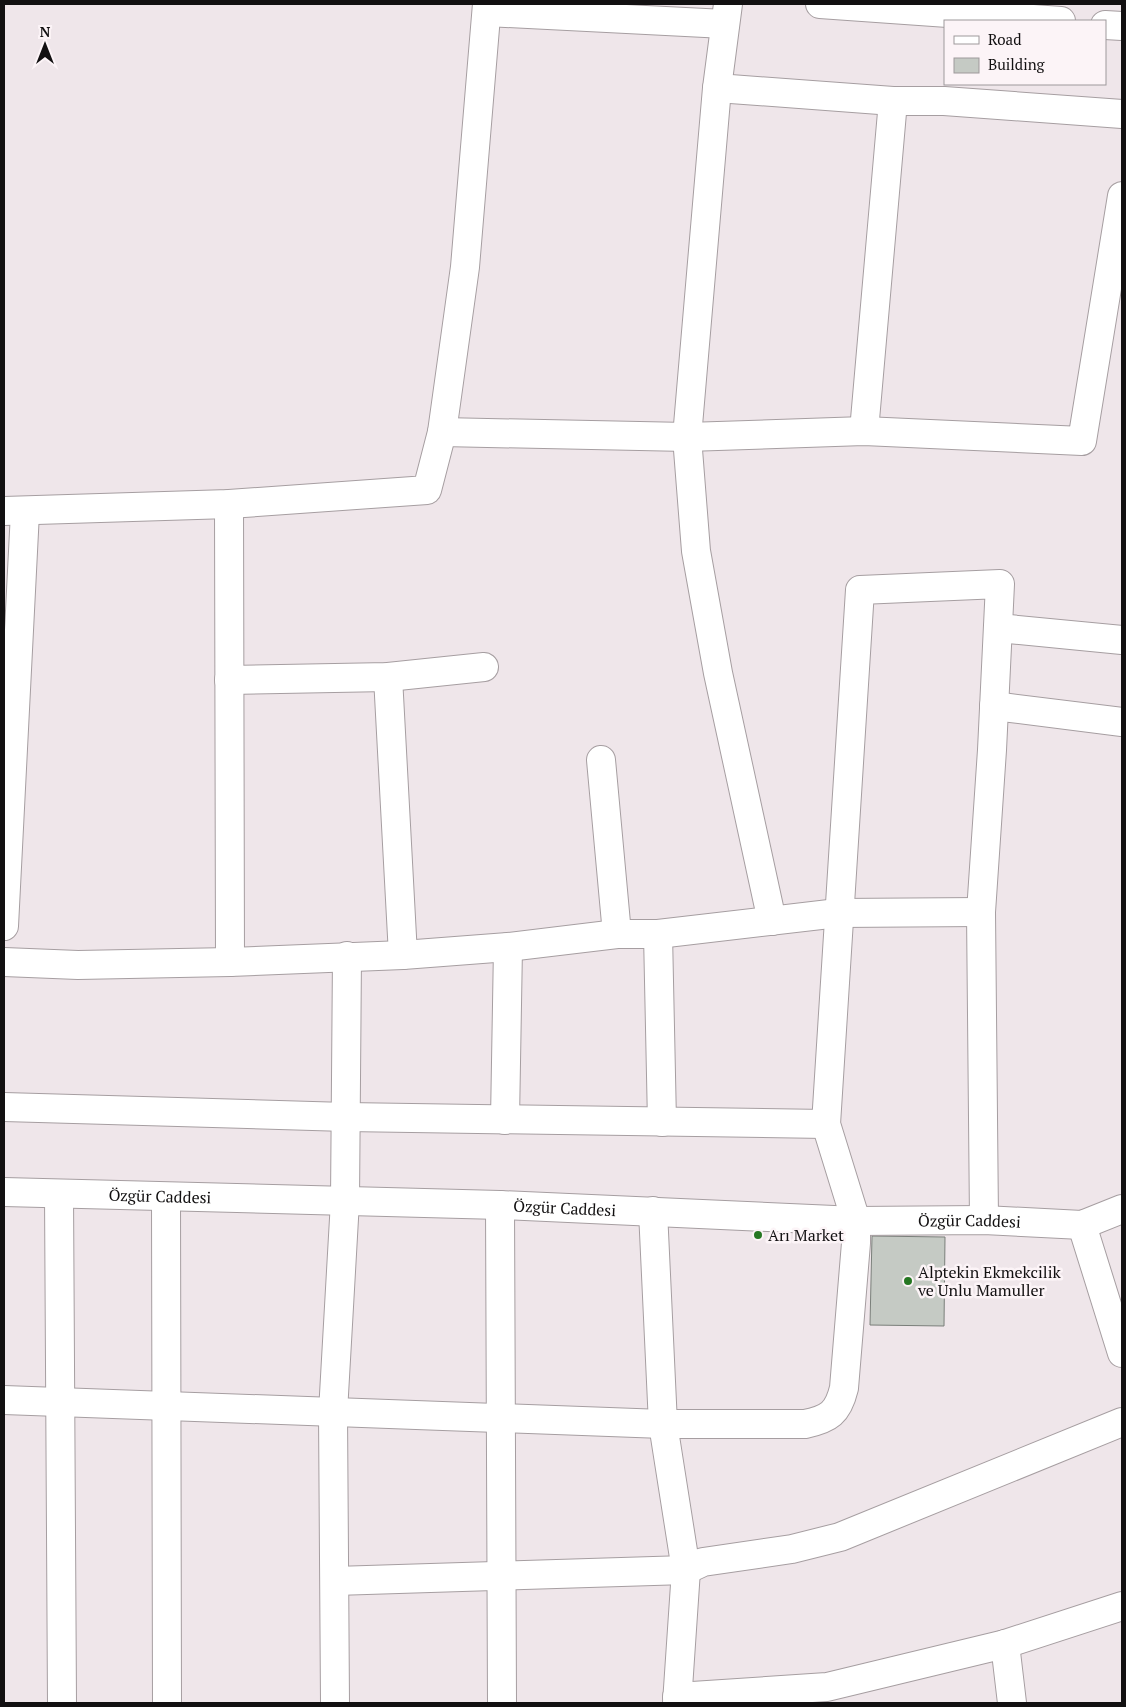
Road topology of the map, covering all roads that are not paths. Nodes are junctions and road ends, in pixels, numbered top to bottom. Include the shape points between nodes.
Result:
1 (820, 4) edge
2 (487, 8) edge
3 (955, 13) edge
4 (727, 14) edge
5 (1048, 20) edge
6 (1106, 25) edge
7 (1122, 26) edge
8 (717, 88) junction
9 (945, 92) edge
10 (893, 101) junction
11 (1122, 114) edge
12 (1122, 196) edge
13 (864, 431) junction
14 (442, 432) junction
15 (687, 437) junction
16 (229, 504) junction
17 (14, 511) edge
18 (998, 628) junction
19 (1122, 640) edge
20 (11, 652) edge
21 (484, 667) dead end
22 (388, 677) junction
23 (230, 680) junction
24 (994, 706) junction
25 (1122, 722) edge
26 (601, 760) dead end
27 (7, 806) edge
28 (838, 912) junction
29 (981, 912) junction
30 (772, 921) junction
31 (4, 926) edge
32 (617, 934) junction
33 (658, 934) junction
34 (508, 947) junction
35 (403, 955) junction
36 (347, 956) junction
37 (4, 962) edge
38 (230, 962) junction
39 (4, 1107) edge
40 (346, 1117) junction
41 (505, 1120) junction
42 (662, 1122) junction
43 (826, 1124) junction
44 (4, 1192) edge
45 (59, 1194) junction
46 (166, 1197) junction
47 (346, 1201) junction
48 (500, 1205) junction
49 (1122, 1209) edge
50 (653, 1211) junction
51 (984, 1220) junction
52 (856, 1221) junction
53 (1082, 1225) junction
54 (1122, 1353) edge
55 (4, 1400) edge
56 (61, 1402) junction
57 (168, 1406) junction
58 (333, 1412) junction
59 (501, 1418) junction
60 (1122, 1422) edge
61 (663, 1424) junction
62 (686, 1570) junction
63 (501, 1576) junction
64 (335, 1581) junction
65 (1122, 1606) edge
66 (1005, 1644) junction
67 (828, 1695) edge
68 (677, 1700) edge
69 (62, 1703) edge
70 (168, 1703) edge
71 (335, 1703) edge
72 (502, 1703) edge
73 (1012, 1703) edge

1 - 3 street
2 - 4 street
2 - 14 street via 465,268
3 - 5 street
4 - 8 street
6 - 7 street
8 - 10 street
8 - 15 street
9 - 10 street
9 - 11 street
10 - 13 street
12 - 13 street via 1082,441
13 - 15 street
14 - 15 street
14 - 16 street via 427,490
15 - 30 street via 698,560 718,673
16 - 17 street
16 - 23 street
17 - 20 street
18 - 19 street
18 - 24 street
18 - 28 street via 1000,584 860,590
20 - 27 street
21 - 22 street
22 - 23 street
22 - 35 street
23 - 38 street
24 - 25 street
24 - 29 street
26 - 32 street
27 - 31 street
28 - 29 street
28 - 30 street
28 - 43 street
29 - 51 street
30 - 33 street
32 - 33 street
32 - 34 street
33 - 42 street
34 - 35 street
34 - 41 street
35 - 36 street
36 - 38 street
36 - 40 street
37 - 38 street
39 - 40 street
40 - 41 street
40 - 47 street
41 - 42 street
42 - 43 street
43 - 52 street
44 - 45 street, Özgür Caddesi
45 - 46 street, Özgür Caddesi
45 - 56 street
46 - 47 street, Özgür Caddesi
46 - 57 street
47 - 48 street, Özgür Caddesi
47 - 58 street
48 - 50 street, Özgür Caddesi
48 - 59 street
49 - 53 street, Özgür Caddesi
50 - 52 street, Özgür Caddesi
50 - 61 street
51 - 52 street, Özgür Caddesi
51 - 53 street, Özgür Caddesi
52 - 61 street via 844,1388 840,1403 832,1414 821,1421 805,1424
53 - 54 street
55 - 56 street
56 - 57 street
56 - 69 street
57 - 58 street
57 - 70 street
58 - 59 street
58 - 64 street
59 - 61 street
59 - 63 street
60 - 62 street via 840,1536 792,1549 703,1562
61 - 62 street
62 - 63 street
62 - 68 street
63 - 64 street
63 - 72 street
64 - 71 street
65 - 66 street
66 - 67 street
66 - 73 street
67 - 68 street

